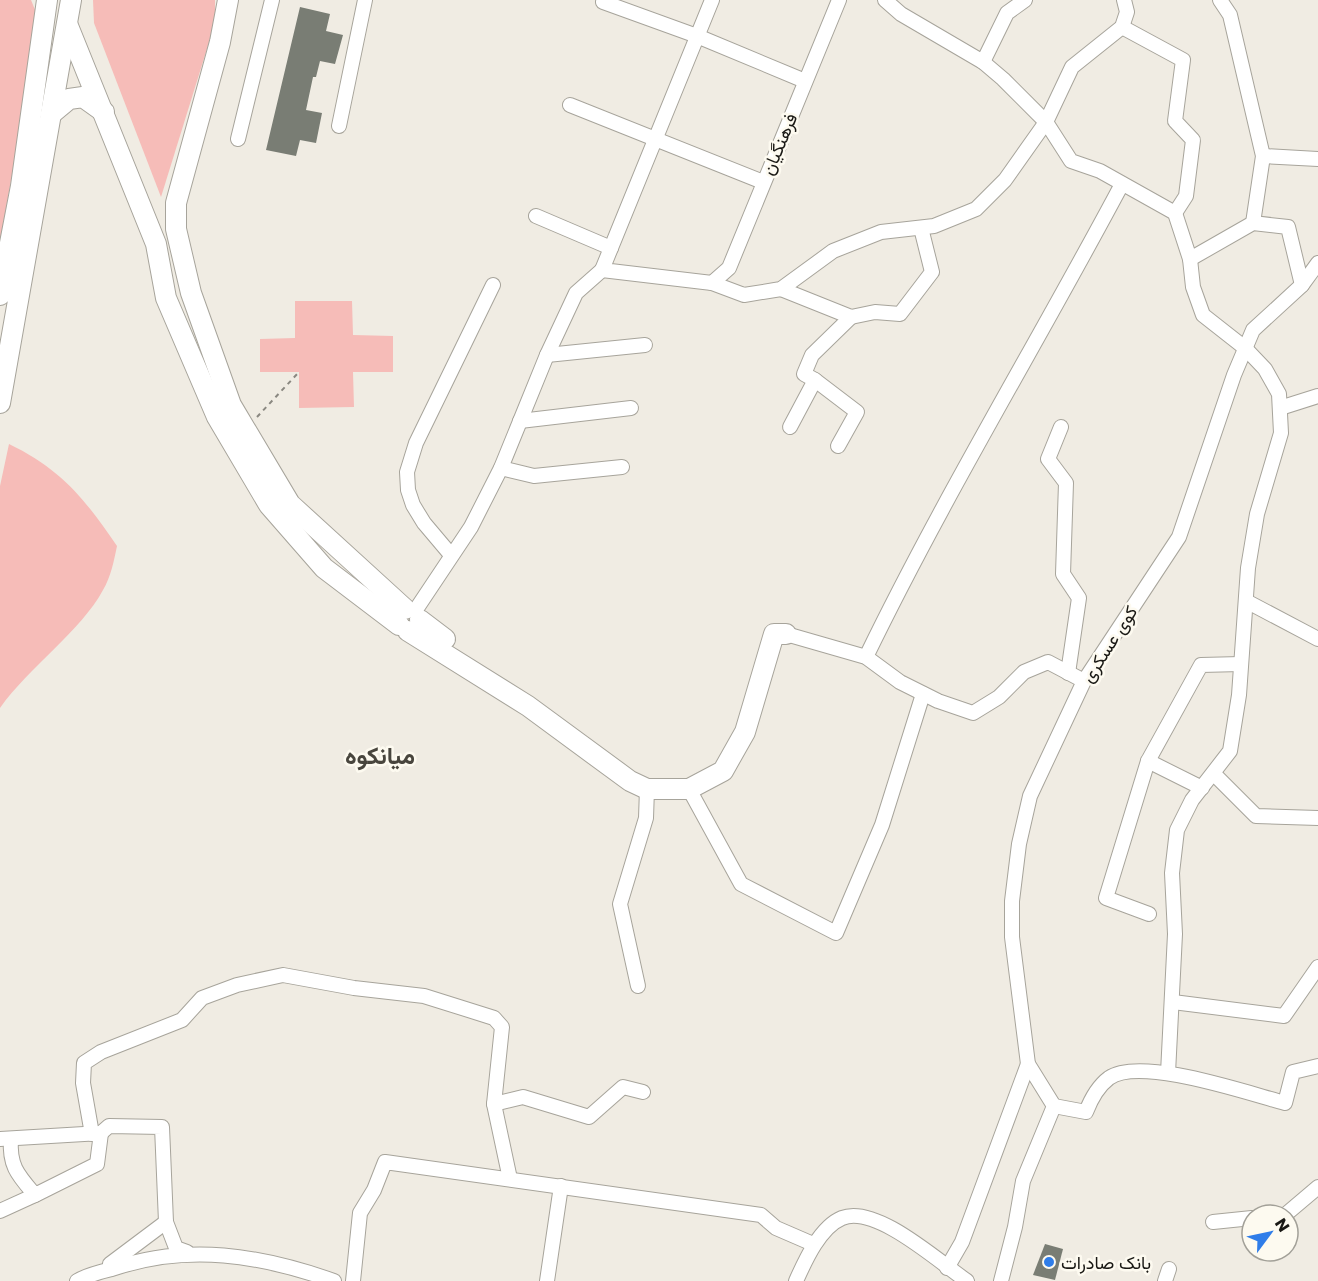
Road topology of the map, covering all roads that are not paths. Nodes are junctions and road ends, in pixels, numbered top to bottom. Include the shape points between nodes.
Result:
1 (47, 0) edge
2 (71, 0) edge
3 (228, 0) edge
4 (272, 0) edge
5 (365, 0) edge
6 (712, 0) edge
7 (839, 0) edge
8 (885, 0) edge
9 (1025, 0) edge
10 (1124, 0) edge
11 (1220, 0) edge
12 (603, 2) dead end
13 (68, 26) junction
14 (1122, 27) junction
15 (697, 36) junction
16 (982, 62) junction
17 (805, 81) junction
18 (570, 105) dead end
19 (105, 113) junction
20 (51, 114) junction
21 (1046, 122) junction
22 (339, 126) dead end
23 (238, 139) dead end
24 (654, 140) junction
25 (1263, 156) junction
26 (1318, 159) edge
27 (763, 182) junction
28 (1122, 184) junction
29 (1175, 213) junction
30 (536, 216) dead end
31 (1253, 223) junction
32 (921, 228) junction
33 (611, 248) junction
34 (1190, 259) junction
35 (1318, 263) edge
36 (602, 270) junction
37 (712, 283) junction
38 (493, 285) dead end
39 (1302, 285) junction
40 (780, 288) junction
41 (0, 296) edge
42 (851, 317) junction
43 (645, 345) dead end
44 (1245, 348) junction
45 (547, 355) junction
46 (815, 380) junction
47 (1318, 396) edge
48 (0, 403) edge
49 (631, 408) dead end
50 (1280, 408) junction
51 (520, 421) junction
52 (790, 427) dead end
53 (1061, 427) dead end
54 (838, 446) dead end
55 (622, 467) dead end
56 (501, 468) junction
57 (451, 555) junction
58 (1246, 601) junction
59 (409, 619) junction
60 (786, 634) joint
61 (1318, 639) edge
62 (866, 657) junction
63 (1241, 664) junction
64 (1068, 673) junction
65 (1084, 681) junction
66 (923, 694) junction
67 (1148, 761) junction
68 (1214, 774) junction
69 (1202, 788) junction
70 (647, 789) junction
71 (688, 789) junction
72 (1318, 818) edge
73 (1149, 914) dead end
74 (1318, 967) edge
75 (638, 986) dead end
76 (1173, 1002) junction
77 (1028, 1064) junction
78 (1318, 1066) edge
79 (1168, 1073) junction
80 (643, 1092) dead end
81 (494, 1104) junction
82 (1054, 1106) junction
83 (96, 1133) junction
84 (5, 1139) edge
85 (510, 1179) junction
86 (561, 1186) junction
87 (1318, 1187) edge
88 (35, 1195) junction
89 (1299, 1203) edge
90 (0, 1211) edge
91 (1240, 1219) edge
92 (166, 1222) junction
93 (1213, 1222) dead end
94 (813, 1244) junction
95 (187, 1252) junction
96 (947, 1268) junction
97 (97, 1274) junction
98 (77, 1281) edge
99 (334, 1281) edge
100 (353, 1281) edge
101 (547, 1281) edge
102 (796, 1281) edge
103 (967, 1281) edge
104 (1001, 1281) edge

1 - 41 main road via 21,186
2 - 13 main road
3 - 59 main road via 176,203 176,229 190,293 231,405 290,504
4 - 23 street
5 - 22 street
6 - 15 street
7 - 17 street, فرهنگیان
8 - 16 street
9 - 16 street via 1007,13
10 - 14 street
11 - 25 street via 1230,15
12 - 15 street
13 - 19 main road
13 - 20 main road
14 - 21 street via 1072,67
14 - 29 street via 1184,60 1175,121 1193,140 1186,196
15 - 17 street
15 - 24 street
16 - 21 street
17 - 27 street, فرهنگیان
18 - 24 street
19 - 20 main road via 83,97 69,99
19 - 59 main road via 156,244 166,298 217,417 269,505 324,568
20 - 48 main road
21 - 28 street via 1071,161
21 - 32 street via 1005,180 976,209
24 - 27 street
24 - 33 street
25 - 26 street
25 - 31 street
27 - 37 street, فرهنگیان via 729,268
28 - 29 street
28 - 62 street via 916,553
29 - 34 street
30 - 33 street
31 - 34 street
31 - 39 street via 1288,227
32 - 40 street via 880,232 832,251
32 - 42 street via 932,272 900,314 875,312
33 - 36 street
34 - 44 street via 1193,287 1203,315
35 - 39 street, کوی عسکری
36 - 37 street
36 - 45 street via 576,293
37 - 40 street via 744,295
38 - 57 street via 416,443 407,472 413,505
39 - 44 street, کوی عسکری via 1253,330
40 - 42 street
42 - 46 street via 812,355 804,374
43 - 45 street
44 - 50 street via 1265,369 1279,394
44 - 65 street, کوی عسکری via 1179,537
45 - 51 street
46 - 52 street
46 - 54 street via 857,412
47 - 50 street
49 - 51 street
50 - 58 street via 1281,433 1257,514
51 - 56 street
53 - 64 street via 1048,459 1066,483 1064,574 1079,598
55 - 56 street via 534,476
56 - 57 street via 471,527
57 - 59 street
58 - 61 street
58 - 63 street
59 - 70 main road via 630,781
60 - 62 street
60 - 71 main road via 774,634 745,732 723,771
62 - 66 street
63 - 67 street via 1201,665
63 - 68 street via 1230,751
64 - 65 street
64 - 66 street via 1048,662 1024,672 999,697 973,713
65 - 77 street, کوی عسکری via 1030,796 1019,844 1012,938
66 - 71 street via 882,825 836,933 741,884
67 - 69 street
67 - 73 street via 1106,898
68 - 69 street
68 - 72 street via 1256,816
69 - 76 street via 1177,830 1172,873
70 - 71 main road
70 - 75 street via 646,818 620,904
74 - 76 street via 1284,1016
76 - 79 street
77 - 82 street
77 - 96 street via 962,1242
78 - 79 street via 1293,1072 1285,1103
79 - 82 street via 1134,1070 1110,1077 1092,1096 1086,1112
80 - 81 street via 623,1087 589,1117 523,1096
81 - 83 street via 502,1027 494,1018 424,996 283,975 202,998 182,1020 84,1063 83,1083
81 - 85 street
82 - 104 street via 1023,1181
83 - 84 street
83 - 88 street via 97,1164
83 - 92 street via 109,1126 162,1127
84 - 88 street via 15,1172
85 - 86 street
85 - 100 street via 384,1161 374,1190 360,1213
86 - 94 street via 761,1215 776,1228
86 - 101 street
87 - 89 street
88 - 90 street
91 - 93 street
92 - 95 street via 177,1248
92 - 97 street
94 - 96 street via 842,1218 862,1217 891,1226
94 - 102 street
95 - 97 street via 125,1264
95 - 99 street via 298,1268
96 - 103 street
97 - 98 street

